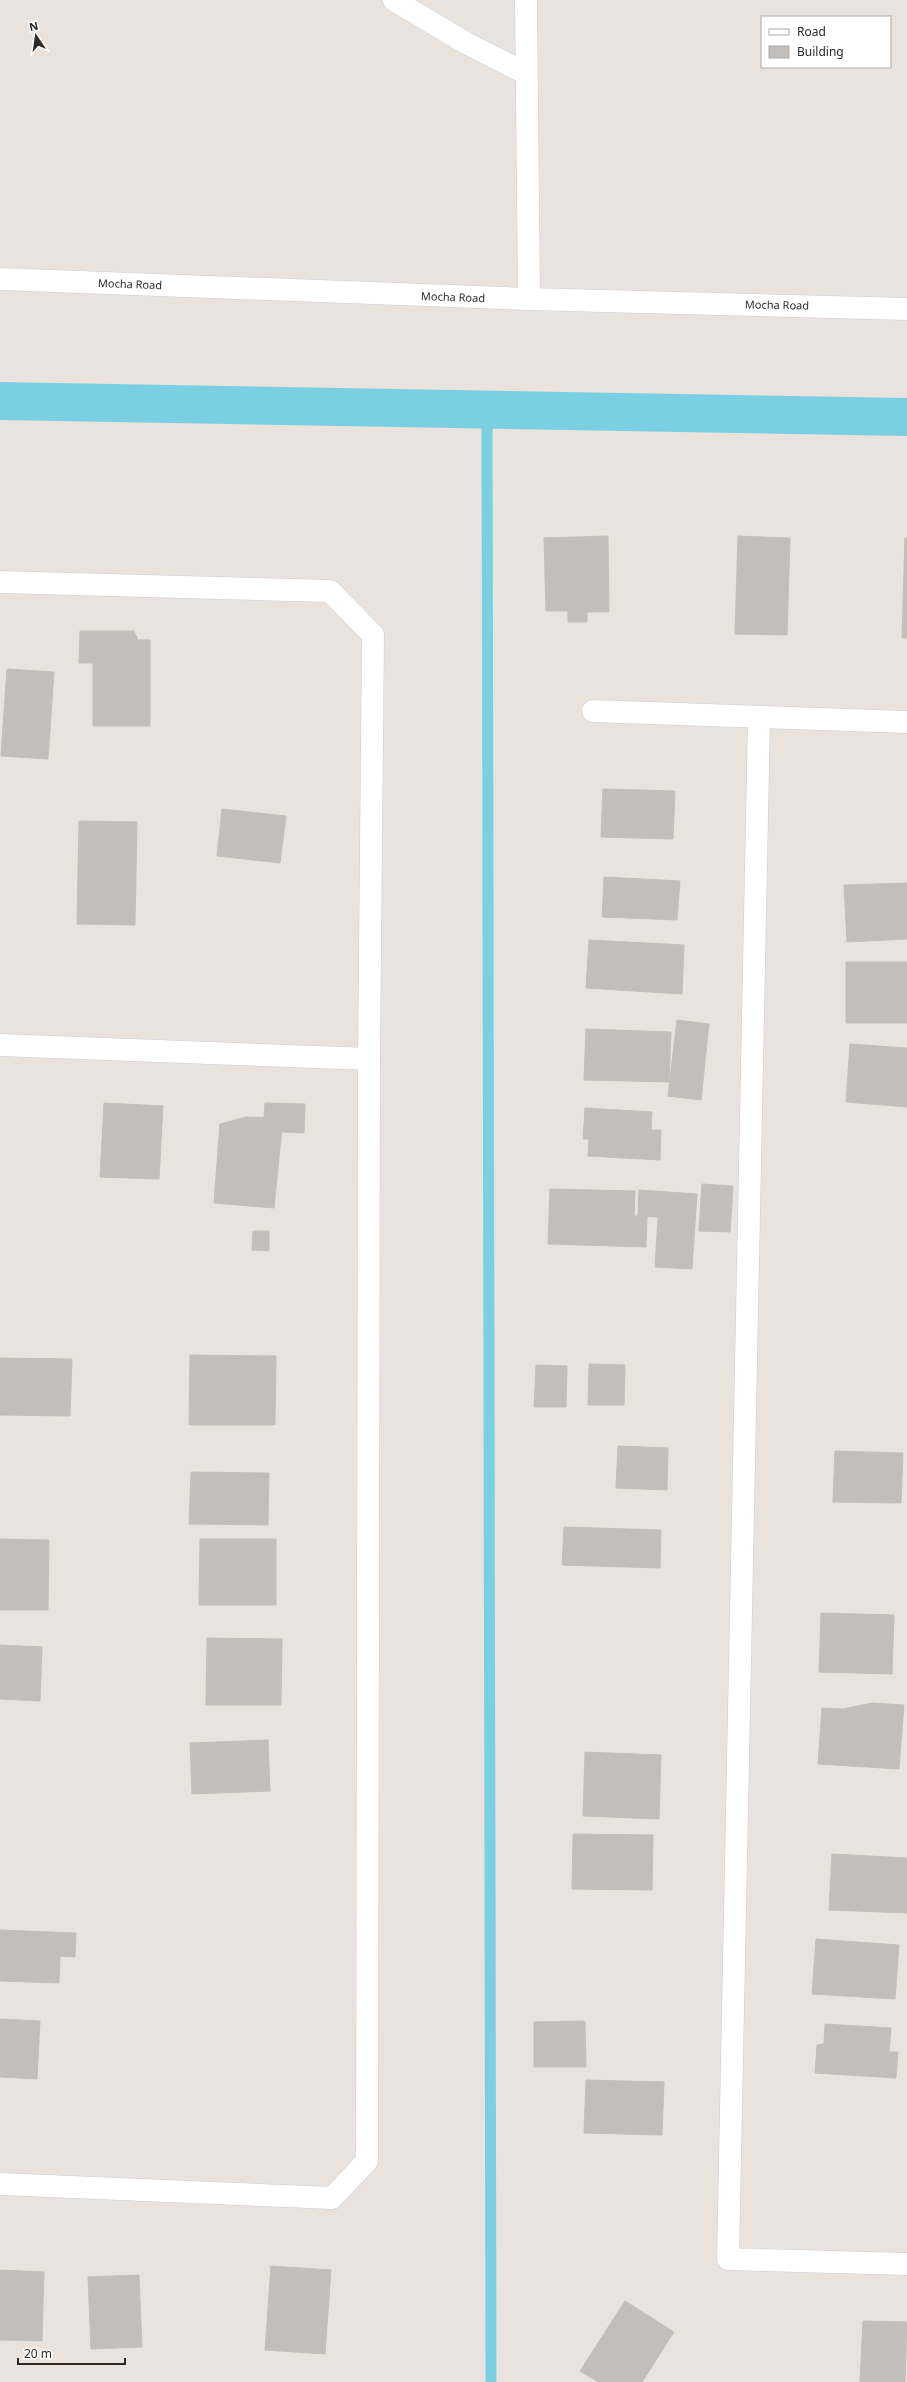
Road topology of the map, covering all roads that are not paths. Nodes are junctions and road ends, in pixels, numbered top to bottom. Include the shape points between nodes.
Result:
1 (394, 0) edge
2 (526, 0) edge
3 (526, 73) junction
4 (0, 279) edge
5 (529, 299) junction
6 (907, 309) edge
7 (0, 582) edge
8 (593, 711) dead end
9 (759, 717) junction
10 (907, 722) edge
11 (0, 1045) edge
12 (369, 1059) junction
13 (0, 2184) edge
14 (907, 2264) edge

1 - 3 street via 466,43
2 - 3 street
3 - 5 street
4 - 5 street, Mocha Road
5 - 6 street, Mocha Road
7 - 12 street via 330,591 373,635
8 - 9 street
9 - 10 street
9 - 14 street via 728,2259
11 - 12 street
12 - 13 street via 366,2161 332,2198

